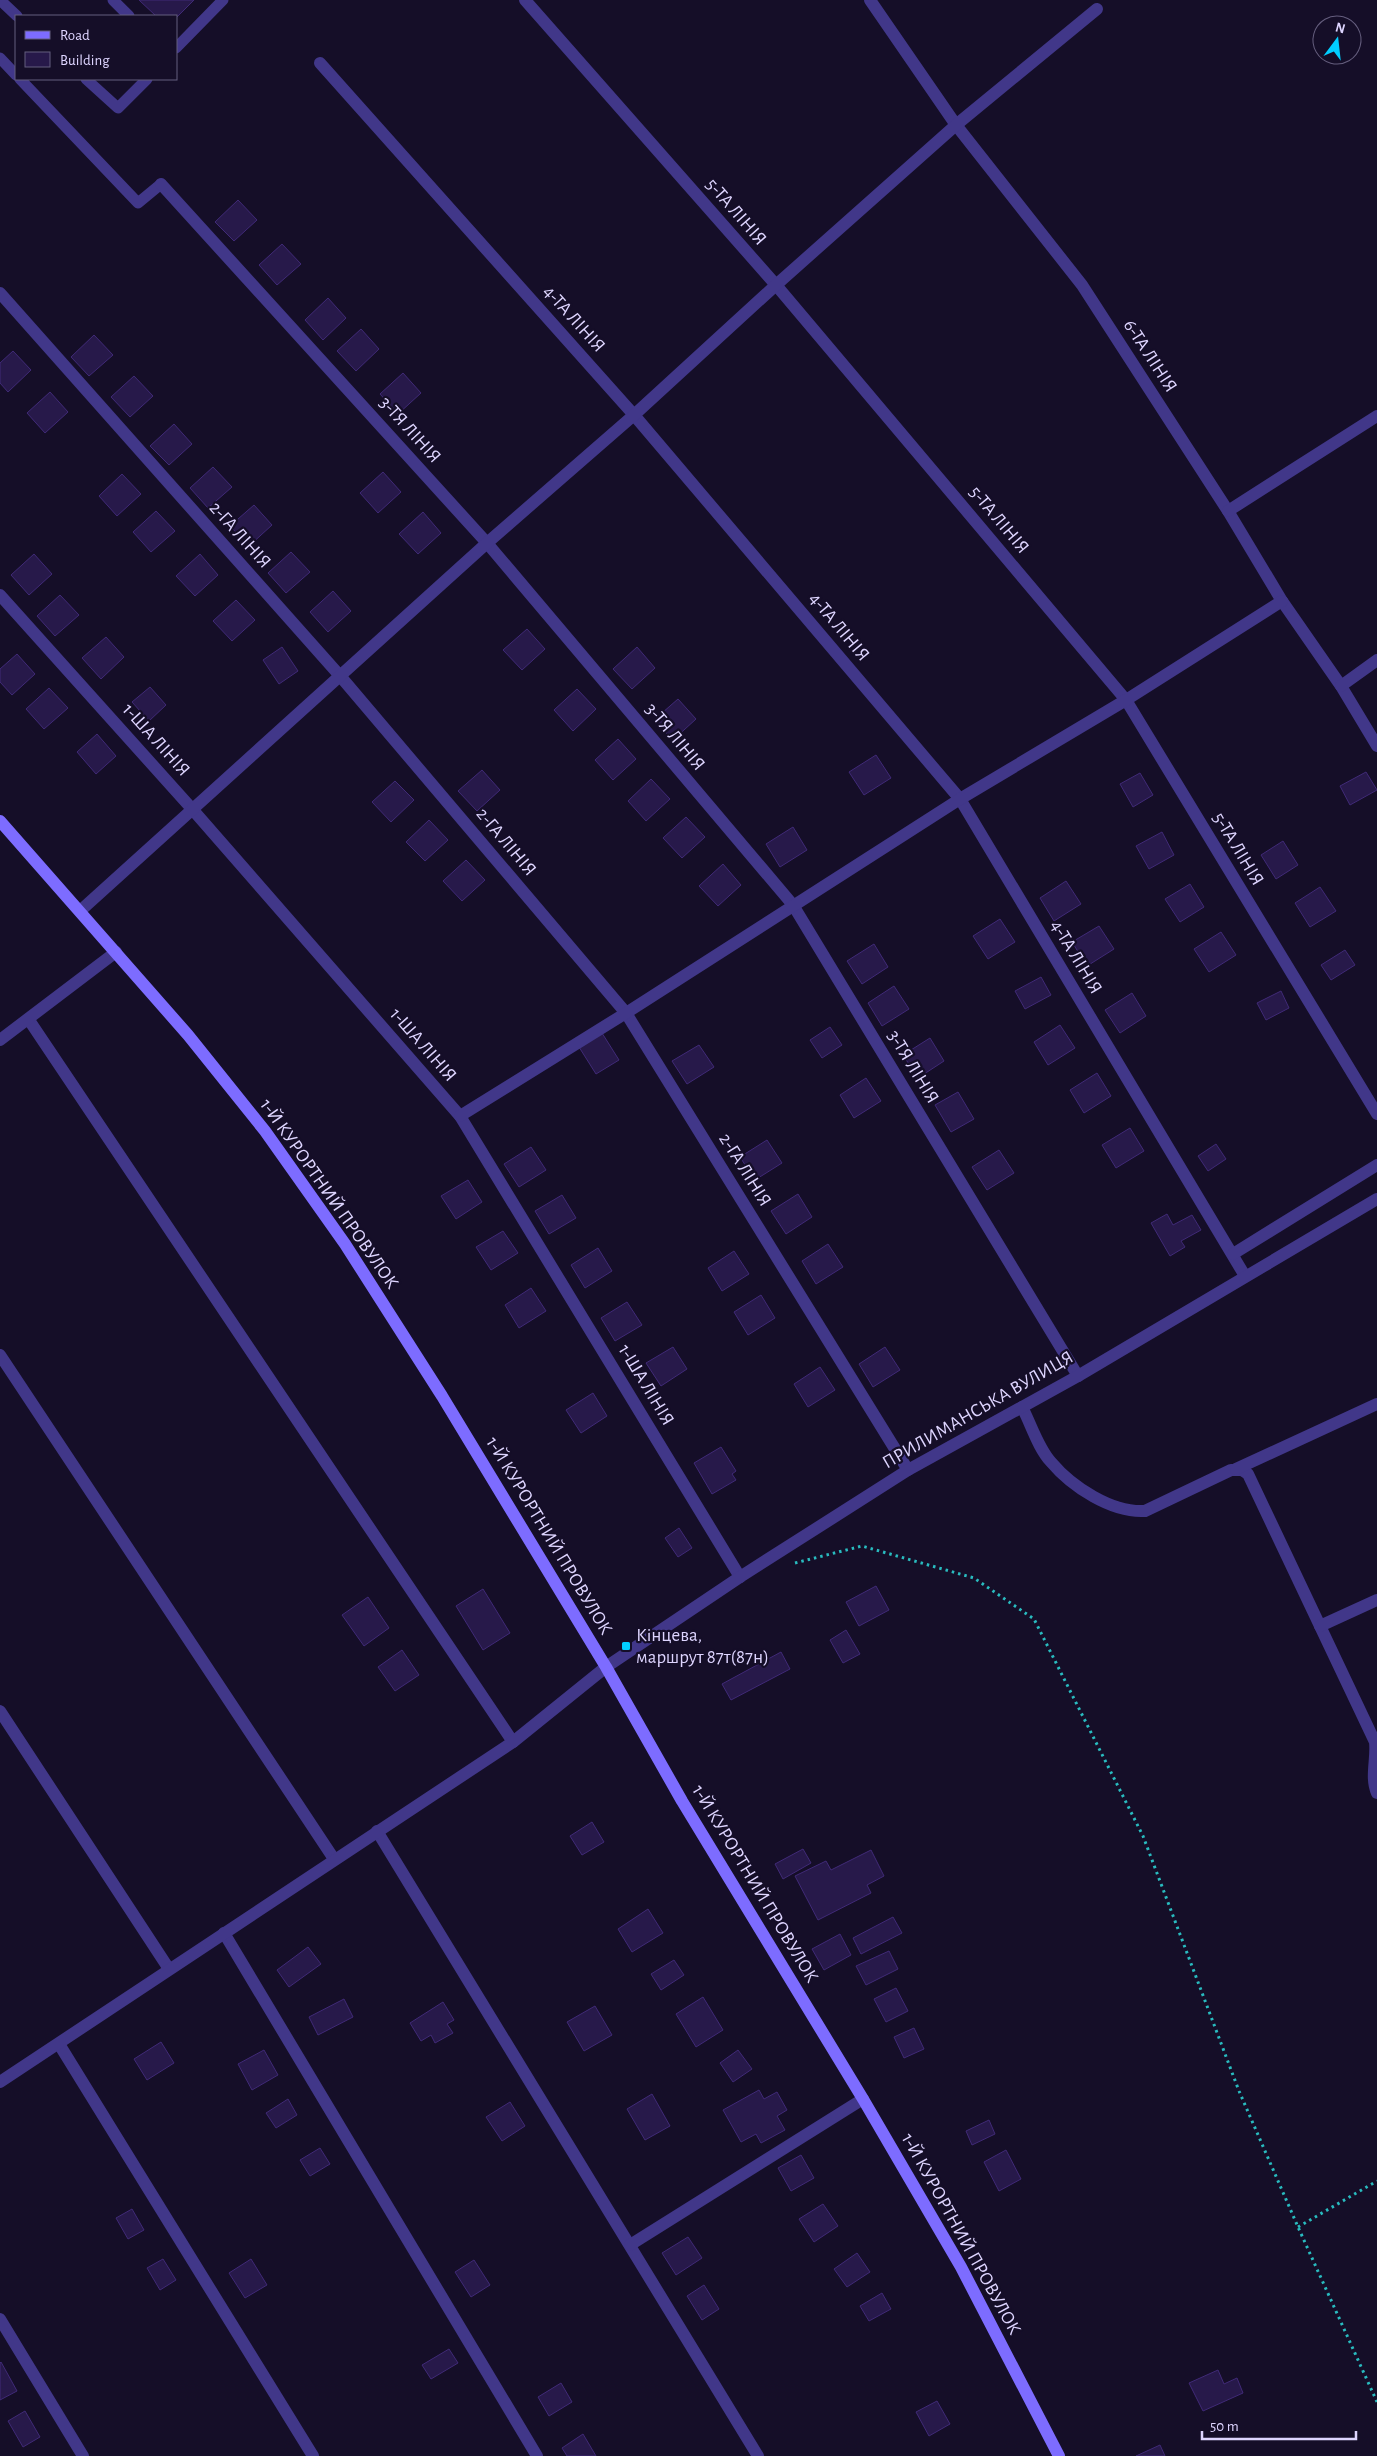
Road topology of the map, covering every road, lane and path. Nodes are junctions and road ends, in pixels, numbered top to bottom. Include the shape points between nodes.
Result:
1 (0, 0) edge
2 (113, 0) edge
3 (223, 0) edge
4 (525, 0) edge
5 (870, 0) edge
6 (1097, 10) dead end
7 (17, 15) edge
8 (129, 15) edge
9 (178, 46) edge
10 (0, 58) edge
11 (320, 63) dead end
12 (15, 74) edge
13 (21, 80) edge
14 (87, 80) edge
15 (145, 80) edge
16 (956, 125) junction
17 (161, 184) joint
18 (776, 285) junction
19 (0, 292) edge
20 (634, 415) junction
21 (1377, 416) edge
22 (1228, 511) junction
23 (487, 543) junction
24 (0, 595) edge
25 (1282, 601) junction
26 (1377, 660) edge
27 (341, 677) junction
28 (1340, 686) junction
29 (1126, 700) junction
30 (1377, 746) edge
31 (960, 799) junction
32 (193, 810) junction
33 (0, 821) edge
34 (793, 905) junction
35 (80, 911) junction
36 (116, 952) junction
37 (626, 1013) junction
38 (29, 1020) junction
39 (0, 1040) edge
40 (1377, 1114) edge
41 (460, 1116) junction
42 (1377, 1165) edge
43 (1377, 1199) edge
44 (1233, 1254) junction
45 (1245, 1276) junction
46 (0, 1355) edge
47 (1078, 1376) junction
48 (1377, 1404) edge
49 (1022, 1407) junction
50 (1236, 1469) junction
51 (908, 1470) junction
52 (787, 1565) dead end
53 (740, 1576) junction
54 (1377, 1600) edge
55 (1320, 1626) junction
56 (606, 1667) junction
57 (0, 1711) edge
58 (513, 1742) junction
59 (1376, 1788) edge
60 (377, 1831) junction
61 (334, 1859) junction
62 (224, 1933) junction
63 (169, 1969) junction
64 (59, 2044) junction
65 (2, 2077) edge
66 (863, 2099) junction
67 (1377, 2181) edge
68 (1298, 2227) junction
69 (630, 2245) junction
70 (0, 2319) edge
71 (1377, 2402) edge
72 (83, 2456) edge
73 (313, 2456) edge
74 (538, 2456) edge
75 (758, 2456) edge
76 (1059, 2456) edge

1 - 7 lane
2 - 8 lane
3 - 9 lane
4 - 18 street, 5-ТА ЛІНІЯ
5 - 16 street, 6-ТА ЛІНІЯ
6 - 16 street
10 - 12 lane
11 - 20 street, 4-ТА ЛІНІЯ
13 - 17 lane via 138,203
14 - 15 lane via 118,108
16 - 18 street
16 - 22 street, 6-ТА ЛІНІЯ via 1082,285
17 - 23 street, 3-ТЯ ЛІНІЯ
18 - 20 street
18 - 29 street, 5-ТА ЛІНІЯ
19 - 27 street, 2-ГА ЛІНІЯ
20 - 23 street
20 - 31 street, 4-ТА ЛІНІЯ
21 - 22 street
22 - 25 street, 6-ТА ЛІНІЯ
23 - 27 street
23 - 34 street, 3-ТЯ ЛІНІЯ
24 - 32 street, 1-ША ЛІНІЯ
25 - 28 street, 6-ТА ЛІНІЯ
25 - 29 street
26 - 28 street
27 - 32 street
27 - 37 street, 2-ГА ЛІНІЯ
28 - 30 street, 6-ТА ЛІНІЯ
29 - 31 street
29 - 40 street, 5-ТА ЛІНІЯ
31 - 34 street
31 - 44 street, 4-ТА ЛІНІЯ
32 - 35 street
32 - 41 street, 1-ША ЛІНІЯ
33 - 35 street, 1-Й КУРОРТНИЙ ПРОВУЛОК
34 - 37 street
34 - 47 street, 3-ТЯ ЛІНІЯ
35 - 36 street, 1-Й КУРОРТНИЙ ПРОВУЛОК
36 - 38 street
36 - 56 street, 1-Й КУРОРТНИЙ ПРОВУЛОК via 265,1130 345,1244 442,1396
37 - 41 street
37 - 51 street, 2-ГА ЛІНІЯ
38 - 39 street
38 - 58 street
41 - 53 street, 1-ША ЛІНІЯ
42 - 44 street
43 - 45 street, ПРИЛИМАНСЬКА ВУЛИЦЯ
44 - 45 street, 4-ТА ЛІНІЯ
45 - 47 street, ПРИЛИМАНСЬКА ВУЛИЦЯ
46 - 61 street
47 - 49 street, ПРИЛИМАНСЬКА ВУЛИЦЯ
48 - 50 street
49 - 50 street via 1050,1461 1066,1477 1085,1491 1132,1512 1145,1511
49 - 51 street, ПРИЛИМАНСЬКА ВУЛИЦЯ
50 - 55 street via 1248,1474
51 - 53 street, ПРИЛИМАНСЬКА ВУЛИЦЯ
52 - 68 path via 862,1546 974,1578 1034,1619 1143,1836 1239,2091
53 - 56 street, ПРИЛИМАНСЬКА ВУЛИЦЯ
54 - 55 street
55 - 59 street via 1374,1742 1377,1752
56 - 58 street, ПРИЛИМАНСЬКА ВУЛИЦЯ
56 - 66 street, 1-Й КУРОРТНИЙ ПРОВУЛОК via 682,1801
57 - 63 street
58 - 60 street, ПРИЛИМАНСЬКА ВУЛИЦЯ
60 - 61 street, ПРИЛИМАНСЬКА ВУЛИЦЯ
60 - 69 street
61 - 62 street, ПРИЛИМАНСЬКА ВУЛИЦЯ
62 - 63 street, ПРИЛИМАНСЬКА ВУЛИЦЯ
62 - 74 street
63 - 64 street, ПРИЛИМАНСЬКА ВУЛИЦЯ
64 - 65 street, ПРИЛИМАНСЬКА ВУЛИЦЯ
64 - 73 street
66 - 69 street
66 - 76 street, 1-Й КУРОРТНИЙ ПРОВУЛОК via 962,2268
67 - 68 path
68 - 71 path
69 - 75 street
70 - 72 street

